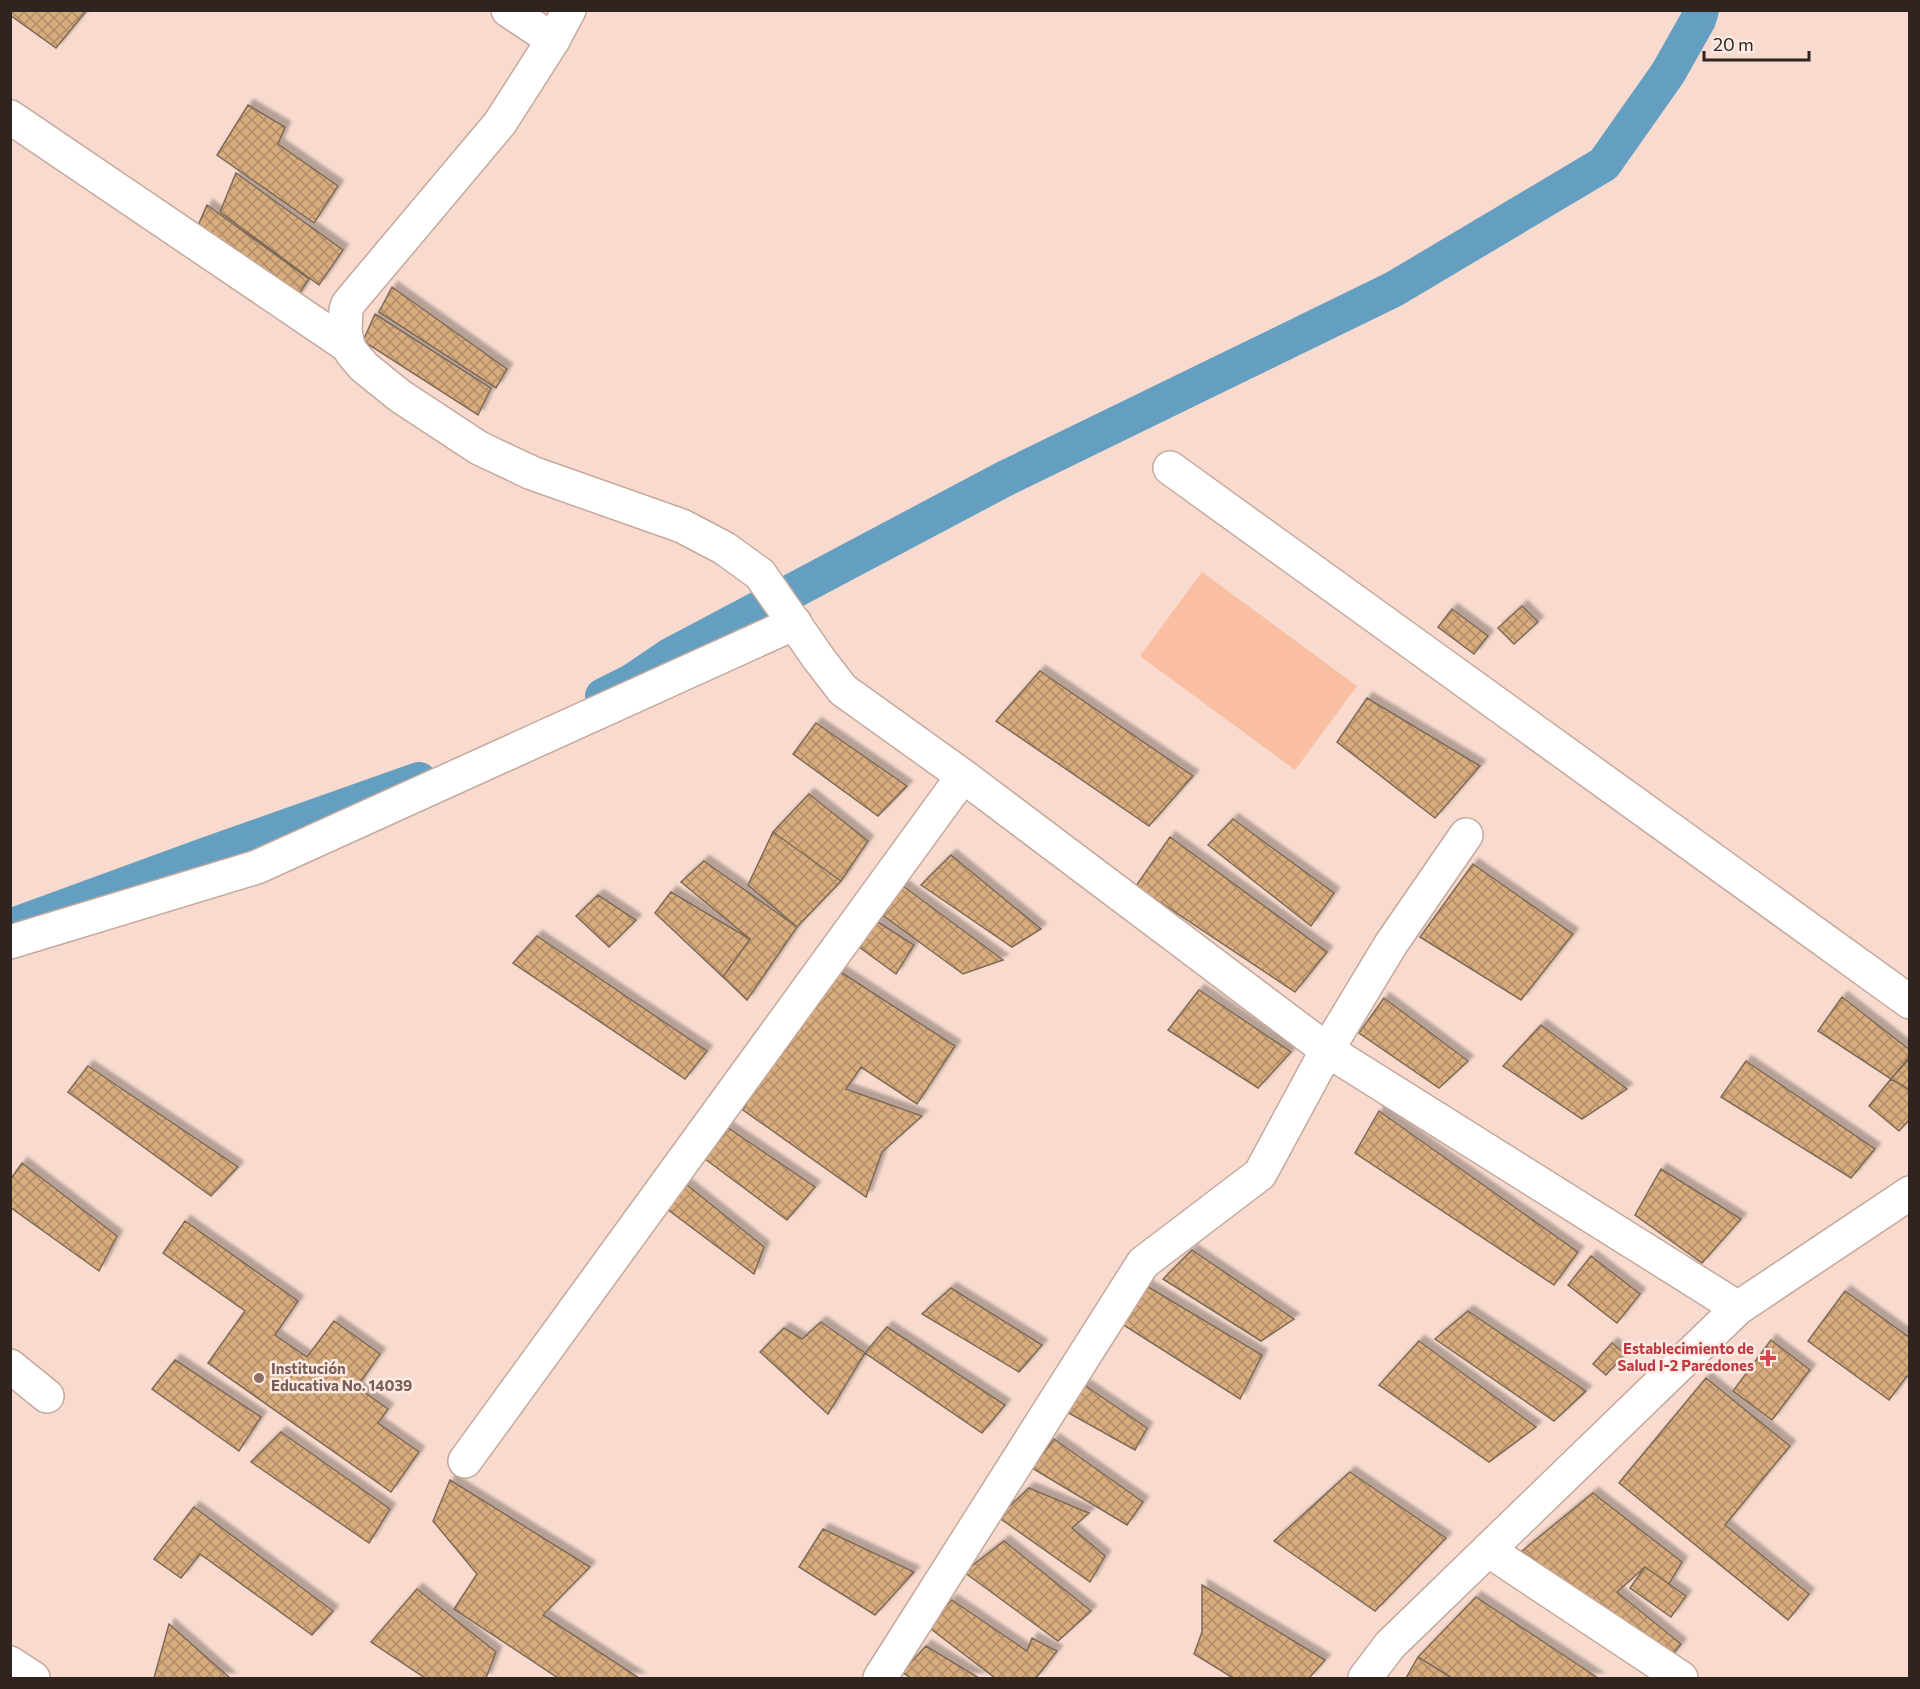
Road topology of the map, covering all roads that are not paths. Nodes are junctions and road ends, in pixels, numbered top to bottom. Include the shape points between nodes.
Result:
1 (508, 10) edge
2 (569, 10) edge
3 (553, 40) junction
4 (10, 117) edge
5 (348, 346) junction
6 (1170, 468) dead end
7 (788, 612) junction
8 (963, 776) junction
9 (1466, 834) dead end
10 (10, 942) edge
11 (1910, 1002) edge
12 (1327, 1050) junction
13 (1910, 1193) edge
14 (1738, 1308) junction
15 (10, 1366) edge
16 (47, 1396) dead end
17 (465, 1461) dead end
18 (1488, 1551) junction
19 (10, 1663) edge
20 (33, 1678) edge
21 (880, 1678) edge
22 (1365, 1678) edge
23 (1681, 1678) edge

1 - 3 street
2 - 3 street
3 - 5 street via 500,123 352,298 345,317
4 - 5 street
5 - 7 street via 364,367 400,396 479,448 532,473 705,537 760,574
6 - 11 street
7 - 8 street via 843,690
7 - 10 street via 257,867
8 - 12 street
8 - 17 street
9 - 12 street via 1391,944
12 - 14 street
12 - 21 street via 1260,1174 1143,1263
13 - 14 street
14 - 18 street
15 - 16 street
18 - 22 street via 1390,1645
18 - 23 street
19 - 20 street

